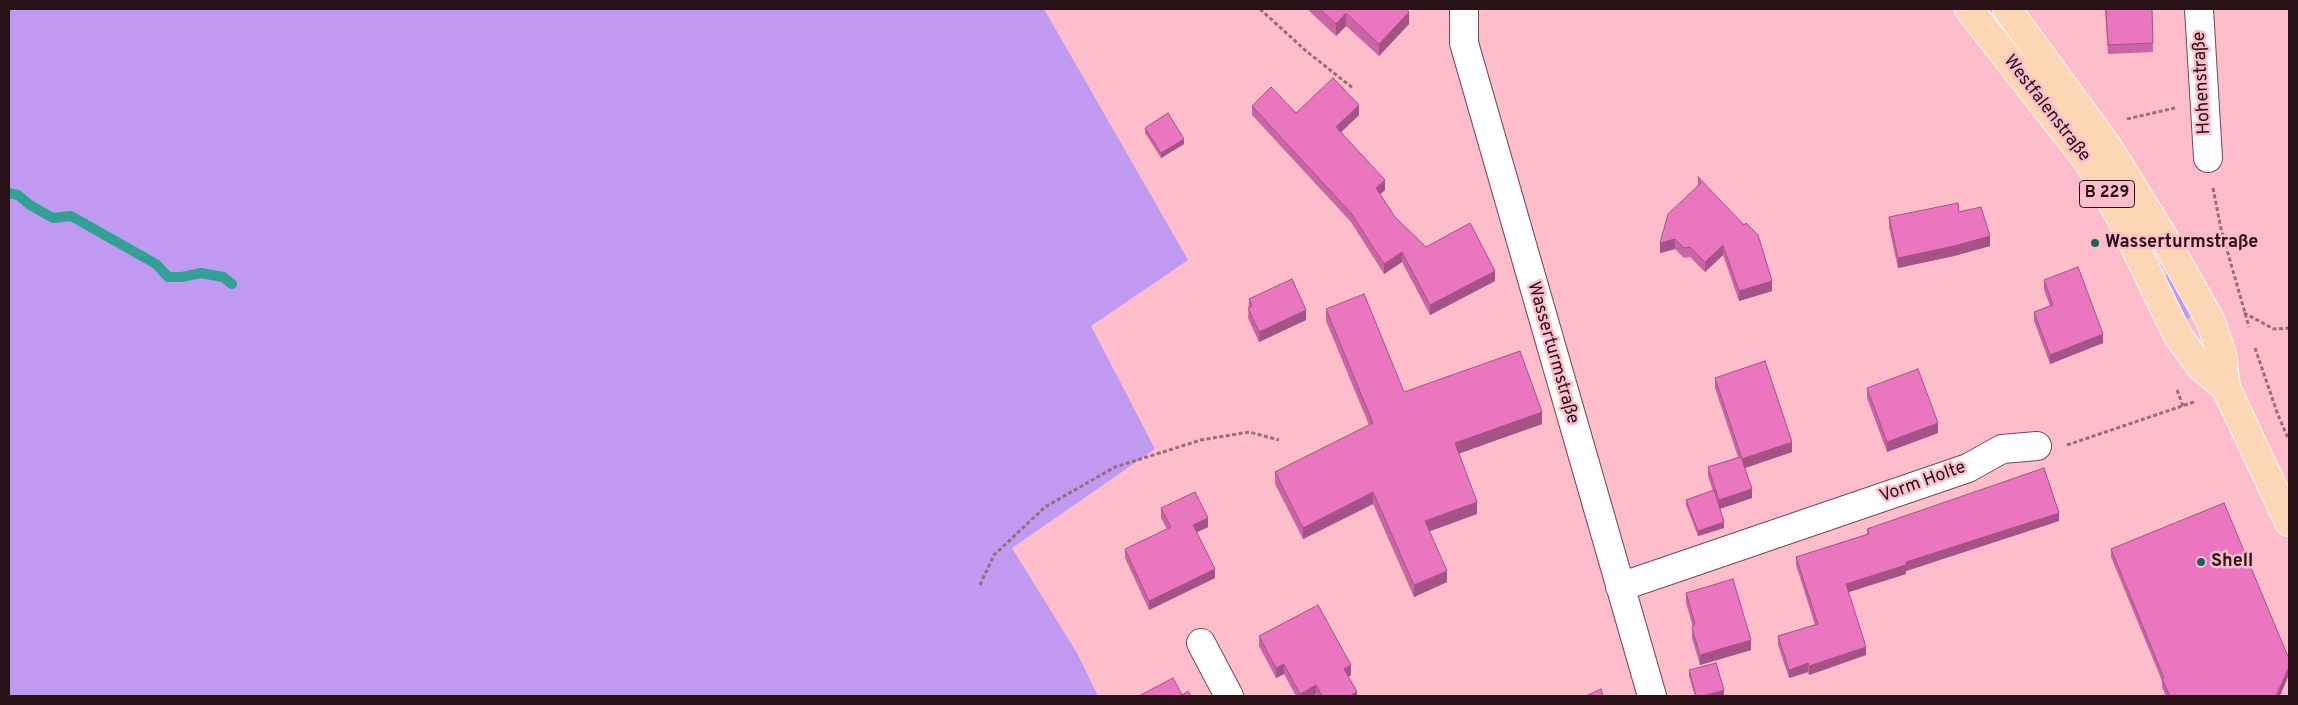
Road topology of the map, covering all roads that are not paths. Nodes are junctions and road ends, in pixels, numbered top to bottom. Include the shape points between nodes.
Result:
1 (1464, 9) edge
2 (1969, 9) edge
3 (2007, 9) edge
4 (2199, 9) edge
5 (2208, 158) road end
6 (2226, 388) junction
7 (2037, 446) road end
8 (2289, 522) edge
9 (1620, 587) junction
10 (1201, 644) dead end
11 (1229, 696) edge
12 (1652, 696) edge

1 - 9 street, Wasserturmstraße via 1464,43
2 - 6 main road, Westfalenstraße / B 229 via 2088,161 2121,218 2178,336 2200,366
3 - 6 main road, Westfalenstraße / B 229 via 2105,143 2164,238 2210,320 2222,354
4 - 5 street, Hohenstraße
6 - 8 main road, Westfalenstraße / B 229
7 - 9 street, Vorm Holte via 2002,449 1968,468
9 - 12 street, Wasserturmstraße
10 - 11 street

